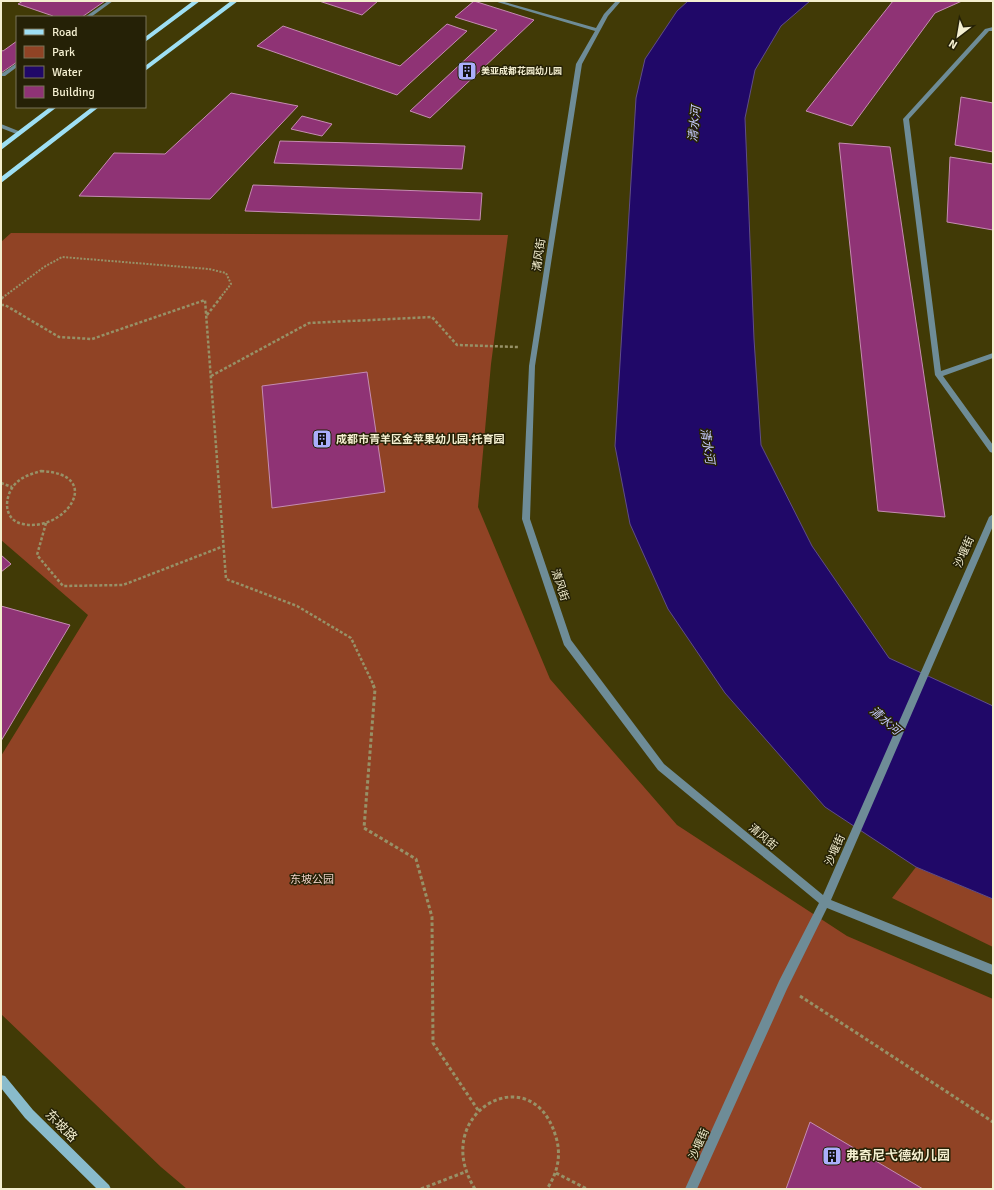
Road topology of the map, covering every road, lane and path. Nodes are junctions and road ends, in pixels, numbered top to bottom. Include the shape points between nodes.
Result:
1 (111, 1) edge
2 (197, 1) edge
3 (235, 1) edge
4 (496, 1) edge
5 (619, 1) edge
6 (89, 16) edge
7 (993, 29) edge
8 (596, 30) junction
9 (146, 39) edge
10 (16, 66) edge
11 (146, 69) edge
12 (3, 75) dead end
13 (53, 108) edge
14 (95, 108) edge
15 (1, 126) edge
16 (19, 133) junction
17 (1, 148) edge
18 (1, 181) edge
19 (1, 299) edge
20 (1, 305) edge
21 (206, 315) junction
22 (536, 348) junction
23 (993, 355) edge
24 (938, 375) junction
25 (211, 376) junction
26 (993, 450) edge
27 (1, 483) edge
28 (12, 487) junction
29 (993, 517) edge
30 (46, 523) junction
31 (985, 536) junction
32 (993, 539) edge
33 (224, 546) junction
34 (825, 902) junction
35 (993, 970) edge
36 (783, 985) junction
37 (1, 1080) edge
38 (478, 1110) junction
39 (993, 1122) edge
40 (465, 1172) junction
41 (556, 1173) junction
42 (105, 1189) edge
43 (421, 1189) edge
44 (475, 1189) edge
45 (547, 1189) edge
46 (587, 1189) edge
47 (691, 1189) edge

1 - 6 street
2 - 9 main road
3 - 11 main road
4 - 8 street
5 - 8 street, 清风街
7 - 24 street via 987,30 906,119
8 - 22 street, 清风街 via 579,64
10 - 12 street
13 - 16 main road
14 - 18 main road
15 - 16 street
16 - 17 main road
19 - 21 path via 62,257 209,269 226,273 231,284
20 - 21 path via 60,337 92,339 205,300
21 - 25 path
22 - 25 path via 457,345 432,317 309,323
22 - 34 street, 清风街 via 532,366 526,519 567,642 661,766
23 - 24 street
24 - 26 street
25 - 33 path
27 - 28 path
28 - 30 path via 5,504 7,513 13,520 28,525
28 - 30 path via 30,474 41,471 62,473 69,478 74,485 73,502 62,515
29 - 31 street, 沙堰街
30 - 33 path via 37,555 63,586 123,585
31 - 32 street
31 - 34 street, 沙堰街
33 - 38 path via 226,579 297,606 351,638 375,689 364,828 416,859 432,917 433,1043
34 - 35 street, 清风街
34 - 36 street, 沙堰街
36 - 39 path
36 - 47 street, 沙堰街
37 - 42 main road, 东坡路 via 28,1114
38 - 40 path via 469,1122 463,1138
38 - 41 path via 492,1100 507,1096 523,1099 538,1106 549,1119 557,1136 559,1154
40 - 43 path
40 - 44 path
41 - 45 path
41 - 46 path

